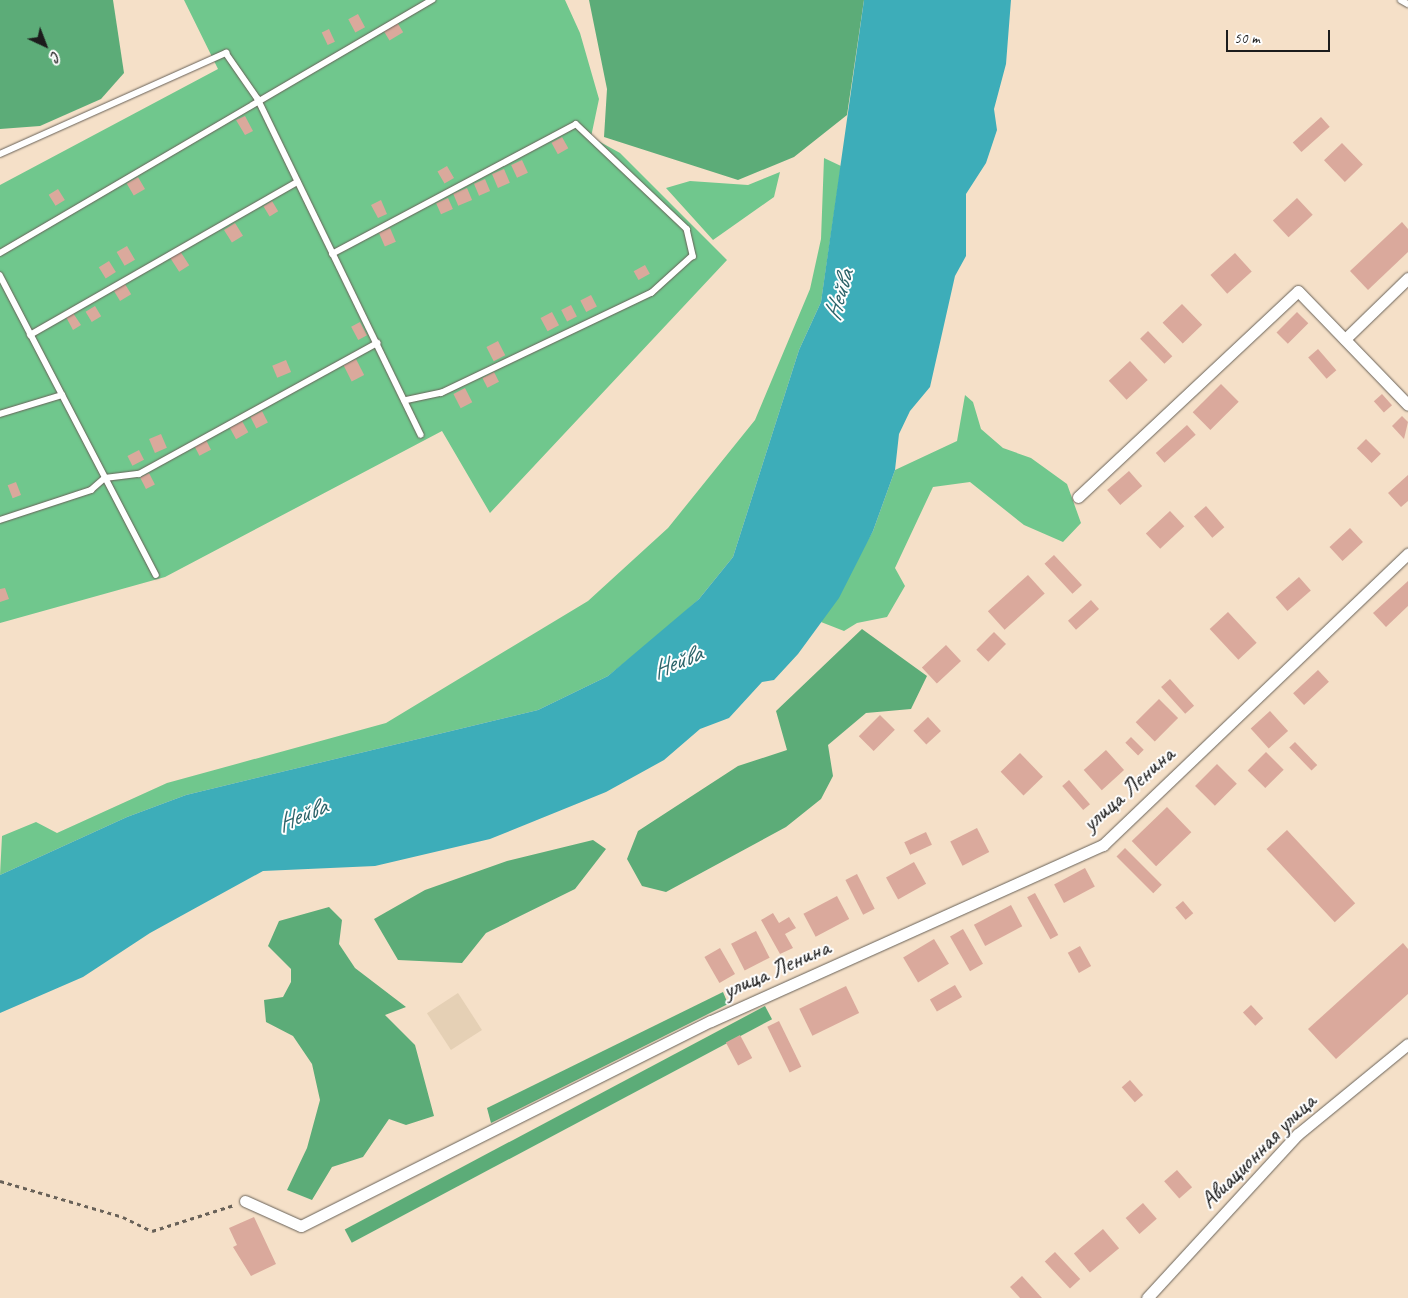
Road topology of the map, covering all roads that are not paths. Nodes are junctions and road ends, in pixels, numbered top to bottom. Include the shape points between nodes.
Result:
1 (432, 0) edge
2 (1401, 0) edge
3 (1408, 4) edge
4 (258, 99) junction
5 (0, 154) edge
6 (297, 182) junction
7 (0, 253) edge
8 (332, 254) junction
9 (0, 275) edge
10 (1408, 278) edge
11 (2, 286) edge
12 (30, 335) junction
13 (1344, 339) junction
14 (377, 343) junction
15 (62, 395) junction
16 (405, 401) junction
17 (1408, 405) edge
18 (0, 414) edge
19 (421, 435) dead end
20 (106, 478) junction
21 (1078, 497) dead end
22 (0, 520) edge
23 (1408, 554) edge
24 (156, 575) dead end
25 (1408, 1044) edge
26 (246, 1201) road end
27 (1147, 1298) edge

1 - 4 lane
2 - 3 lane
4 - 5 lane via 226,53
4 - 6 lane
4 - 7 lane
6 - 8 lane
6 - 12 lane
8 - 14 lane
8 - 16 lane via 576,124 687,229 693,256 652,293 442,393
9 - 11 lane
10 - 13 street
11 - 12 lane
12 - 15 lane
13 - 17 street
13 - 21 street via 1298,291
14 - 16 lane
14 - 20 lane via 139,474
15 - 18 lane
15 - 20 lane
16 - 19 lane
20 - 22 lane via 91,490
20 - 24 lane
23 - 26 street, улица Ленина via 1103,845 711,1021 301,1226
25 - 27 street, Авиационная улица via 1298,1134

